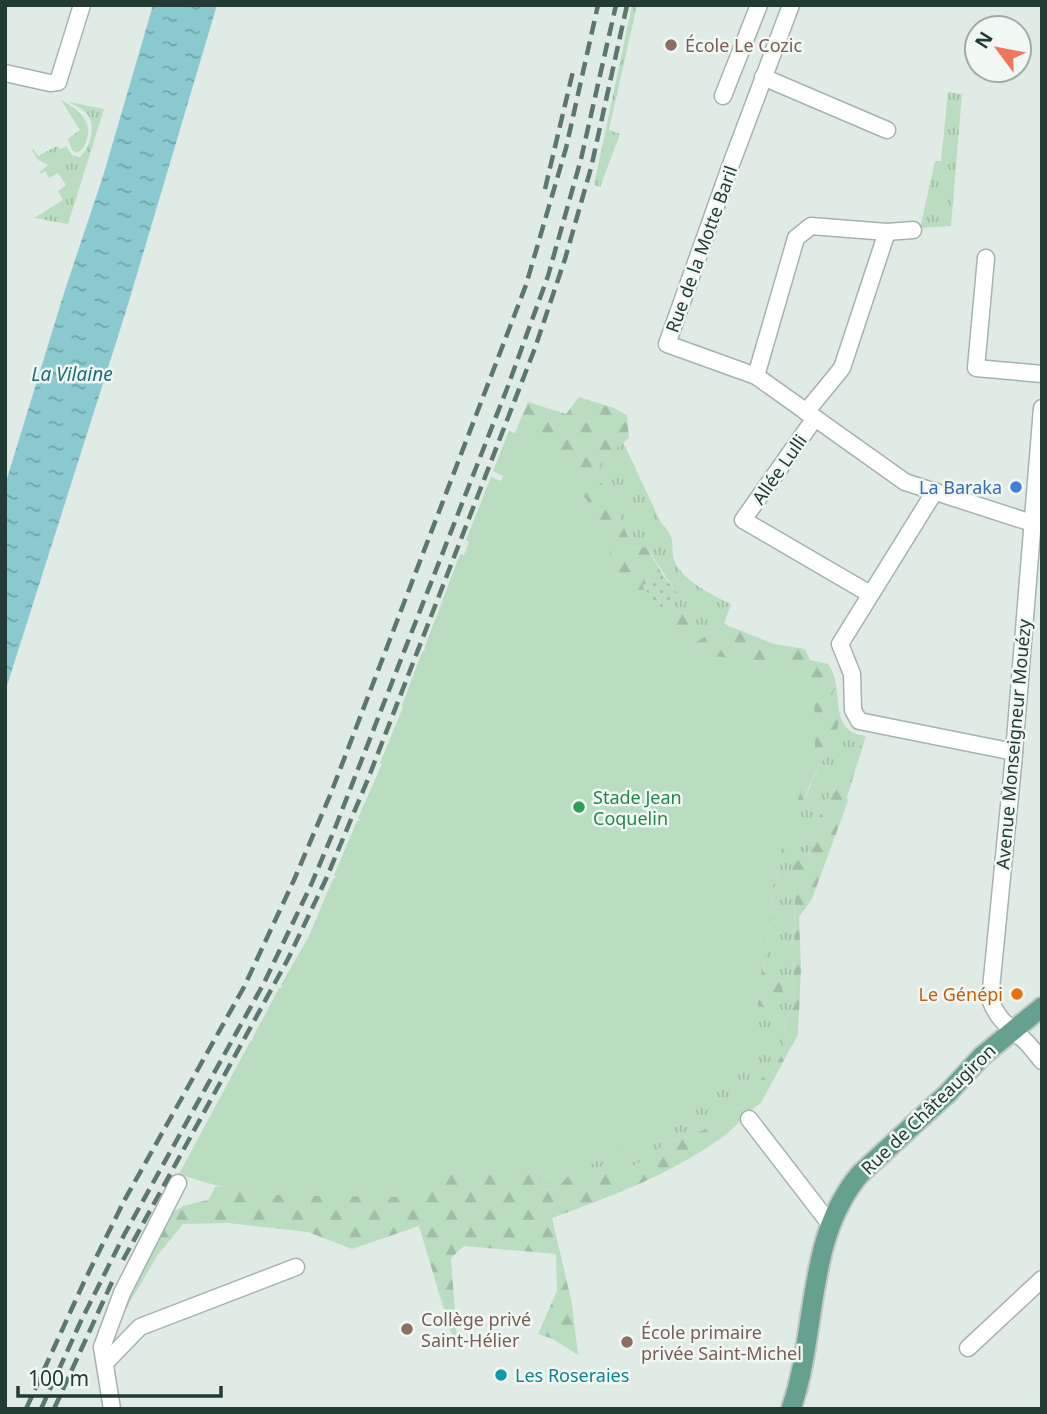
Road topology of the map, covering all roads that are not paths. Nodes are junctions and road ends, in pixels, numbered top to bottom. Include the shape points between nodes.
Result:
1 (82, 5) edge
2 (759, 5) edge
3 (791, 5) edge
4 (5, 73) edge
5 (763, 77) junction
6 (723, 96) dead end
7 (887, 130) dead end
8 (913, 230) dead end
9 (887, 232) junction
10 (986, 258) dead end
11 (1042, 374) edge
12 (756, 376) junction
13 (1042, 408) edge
14 (810, 415) junction
15 (1038, 485) edge
16 (935, 491) junction
17 (1035, 528) edge
18 (870, 594) junction
19 (1014, 752) junction
20 (1042, 1007) edge
21 (1011, 1030) junction
22 (1042, 1061) edge
23 (749, 1119) dead end
24 (178, 1183) dead end
25 (830, 1224) junction
26 (296, 1267) dead end
27 (1042, 1279) edge
28 (968, 1348) dead end
29 (105, 1363) junction
30 (112, 1409) edge
31 (791, 1409) edge

1 - 4 street via 58,82
2 - 6 street
3 - 5 street, Rue de la Motte Baril
5 - 7 street
5 - 12 street, Rue de la Motte Baril via 667,344
8 - 9 street
9 - 12 street via 811,226 796,238
9 - 14 street, Allée Lulli via 842,368
10 - 11 street via 976,368
12 - 14 street, Rue de la Motte Baril
13 - 15 street, Avenue Monseigneur Mouézy
14 - 16 street, Rue de la Motte Baril via 905,482
14 - 18 street, Allée Lulli via 743,520
15 - 17 street, Avenue Monseigneur Mouézy
16 - 17 street, Rue de la Motte Baril
16 - 18 street
17 - 19 street, Avenue Monseigneur Mouézy
18 - 19 street via 840,644 852,674 853,710 859,721
19 - 21 street, Avenue Monseigneur Mouézy via 990,999 995,1013
20 - 21 main road, Rue de Châteaugiron
21 - 22 street, Avenue Monseigneur Mouézy
21 - 25 main road, Rue de Châteaugiron via 860,1174
23 - 25 street
24 - 29 street via 122,1293 102,1347
25 - 31 main road, Rue de Châteaugiron
26 - 29 street via 140,1327
27 - 28 street
29 - 30 street

